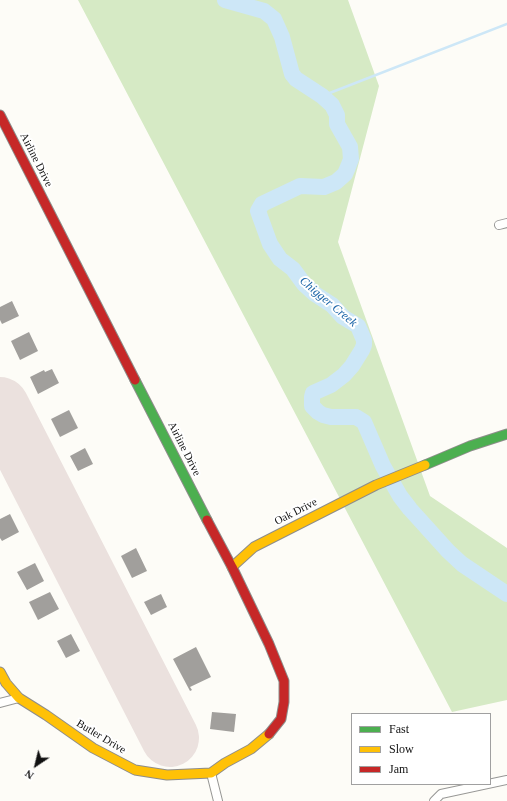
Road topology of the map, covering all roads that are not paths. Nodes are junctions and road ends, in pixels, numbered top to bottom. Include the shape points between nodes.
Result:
1 (0, 115) edge
2 (507, 434) edge
3 (232, 567) junction
4 (0, 672) edge
5 (19, 698) junction
6 (0, 703) edge
7 (211, 773) junction
8 (507, 780) edge
9 (491, 783) edge
10 (483, 785) edge
11 (218, 801) edge
12 (434, 801) edge

1 - 3 street, Airline Drive
2 - 3 street, Oak Drive via 470,446 376,485 254,547
3 - 7 street, Airline Drive via 284,681 284,702 281,719 272,732 251,749 225,762
4 - 5 street, Butler Drive via 6,684
5 - 6 street
5 - 7 street, Butler Drive via 93,748 135,770 167,775
7 - 11 street
8 - 9 street
10 - 12 street via 441,794

